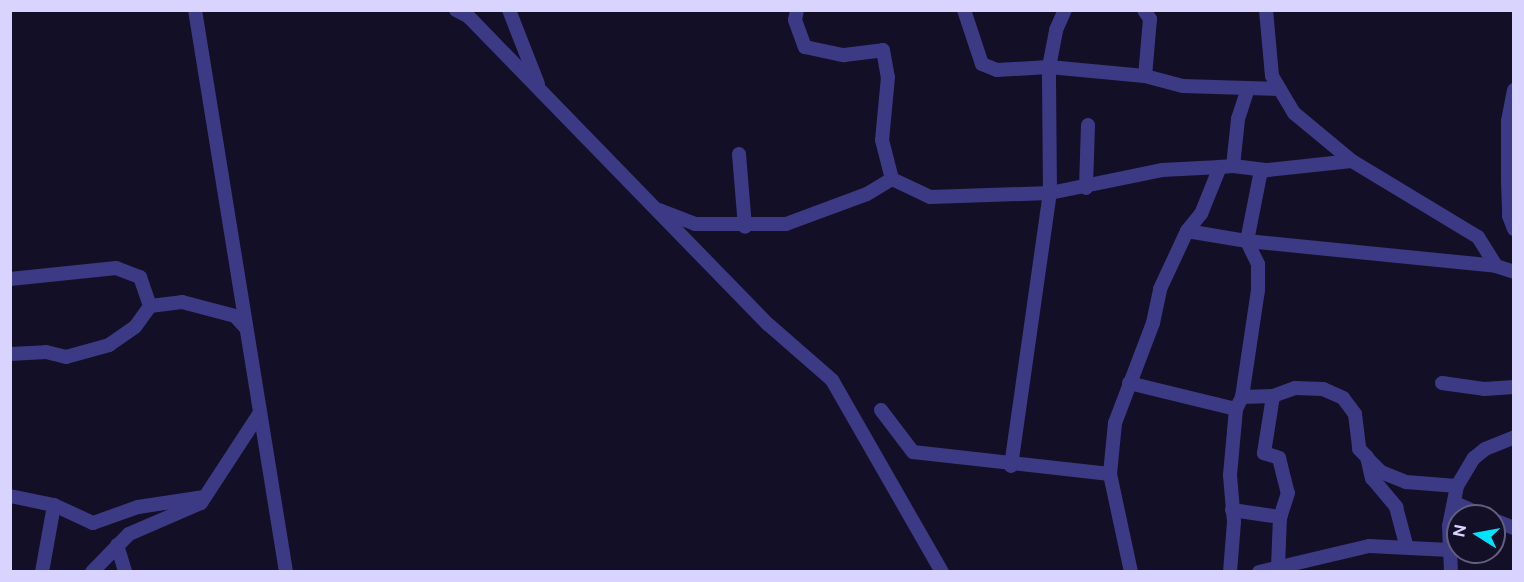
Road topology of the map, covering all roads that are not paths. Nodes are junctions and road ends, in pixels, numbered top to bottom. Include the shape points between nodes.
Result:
1 (195, 10) edge
2 (456, 10) edge
3 (509, 10) edge
4 (797, 10) edge
5 (964, 10) edge
6 (1065, 10) edge
7 (1144, 10) edge
8 (1266, 10) edge
9 (1049, 67) junction
10 (1145, 76) junction
11 (540, 89) junction
12 (1248, 89) junction
13 (1277, 89) junction
14 (1514, 90) edge
15 (1088, 125) dead end
16 (739, 154) dead end
17 (1352, 161) junction
18 (1227, 166) junction
19 (1261, 170) junction
20 (892, 179) junction
21 (1086, 188) junction
22 (1050, 193) junction
23 (657, 209) junction
24 (745, 227) junction
25 (1514, 230) edge
26 (1187, 231) junction
27 (1247, 241) junction
28 (1496, 266) junction
29 (1514, 272) edge
30 (10, 279) edge
31 (150, 306) junction
32 (245, 327) junction
33 (10, 354) edge
34 (1129, 383) junction
35 (1442, 383) dead end
36 (1514, 387) edge
37 (1273, 396) junction
38 (1239, 403) junction
39 (881, 410) dead end
40 (259, 414) junction
41 (1514, 437) edge
42 (1367, 457) junction
43 (1011, 466) junction
44 (1110, 474) junction
45 (1457, 486) junction
46 (11, 496) edge
47 (206, 496) junction
48 (1455, 502) joint
49 (1459, 504) edge
50 (54, 505) junction
51 (1232, 510) junction
52 (1280, 517) junction
53 (117, 545) junction
54 (1406, 545) junction
55 (1446, 550) edge
56 (1278, 566) junction
57 (42, 572) edge
58 (92, 572) edge
59 (125, 572) edge
60 (286, 572) edge
61 (942, 572) edge
62 (1131, 572) edge
63 (1230, 572) edge
64 (1259, 572) edge

1 - 32 street
2 - 11 street via 468,16
3 - 11 street
4 - 20 street via 795,20 806,47 844,55 883,50 888,77 882,140
5 - 9 street via 982,64 997,69
6 - 9 street via 1056,30
7 - 10 street via 1150,19
8 - 13 street via 1272,76
9 - 10 street
9 - 22 street
10 - 12 street via 1183,86
11 - 23 street
12 - 13 street
12 - 18 street
13 - 17 street via 1294,113
14 - 25 street via 1508,121 1508,181 1509,216
15 - 21 street
16 - 24 street
17 - 19 street
17 - 28 street via 1478,237
18 - 19 street
18 - 21 street via 1162,170
18 - 26 street via 1202,214
19 - 27 street
20 - 22 street via 930,197
20 - 24 street via 867,194 786,224
21 - 22 street
22 - 43 street
23 - 24 street via 695,224
23 - 61 street via 769,325 832,380
26 - 27 street
26 - 34 street via 1160,289 1153,323
27 - 28 street
27 - 38 street via 1258,264 1258,290
28 - 29 street
30 - 31 street via 116,268 140,277
31 - 32 street via 182,302 210,307 235,316
31 - 33 street via 135,327 109,345 66,357 46,352
32 - 40 street
34 - 38 street
34 - 44 street via 1115,423
35 - 36 street via 1484,389
37 - 38 street
37 - 42 street via 1295,388 1323,389 1343,398 1355,414 1359,449
37 - 52 street via 1264,453 1280,458 1288,493
38 - 51 street via 1230,475
39 - 43 street via 914,452
40 - 47 street
40 - 60 street
41 - 45 street via 1474,458
42 - 45 street via 1381,471 1406,482
42 - 54 street via 1372,478 1396,507
43 - 44 street
44 - 62 street
45 - 48 street
46 - 50 street
47 - 50 street via 138,507 93,524
47 - 53 street via 201,503 129,534
48 - 49 street
50 - 57 street
51 - 52 street
51 - 63 street
52 - 56 street
53 - 58 street
53 - 59 street
54 - 55 street
54 - 56 street via 1352,548
56 - 64 street

